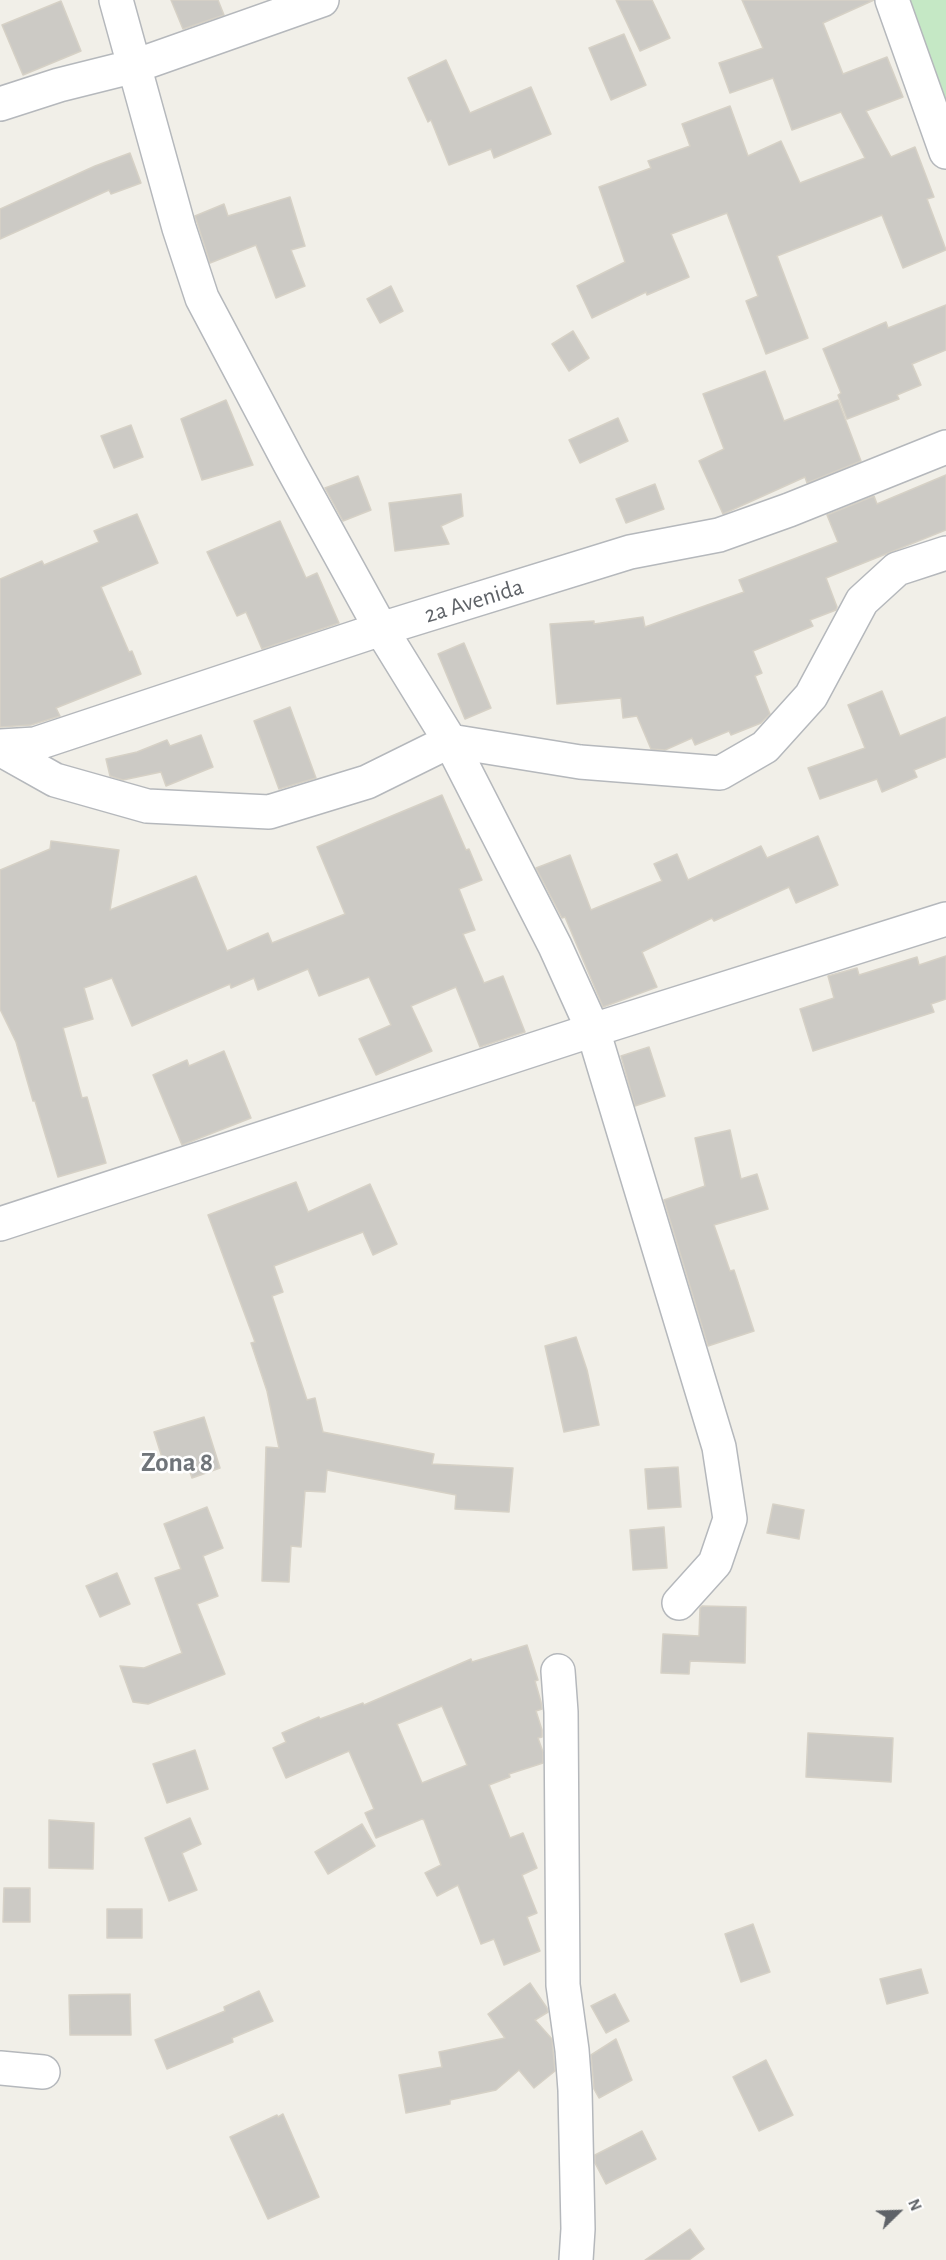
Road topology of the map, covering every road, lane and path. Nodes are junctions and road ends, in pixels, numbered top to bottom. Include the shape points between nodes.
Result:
1 (116, 0) edge
2 (322, 0) edge
3 (892, 0) edge
4 (135, 66) junction
5 (0, 104) edge
6 (946, 152) edge
7 (946, 447) edge
8 (946, 553) edge
9 (381, 630) junction
10 (450, 741) junction
11 (0, 747) edge
12 (946, 919) edge
13 (593, 1030) junction
14 (0, 1224) edge
15 (679, 1603) dead end
16 (558, 1671) dead end
17 (0, 2068) edge
18 (43, 2072) dead end
19 (576, 2260) edge

1 - 4 street
2 - 4 street
3 - 6 street
4 - 5 street
4 - 9 street via 202,298
7 - 9 street, 2a Avenida via 719,534 630,552
8 - 10 street via 897,569 862,601 811,696 765,747 720,773 580,762
9 - 10 street
9 - 11 street, 2a Avenida via 35,744
10 - 11 street via 367,782 269,812 147,806 55,780
10 - 13 street via 555,946
12 - 13 street
13 - 14 street
13 - 15 street via 719,1447 730,1519 715,1563
16 - 19 street via 563,1985 575,2090
17 - 18 street

